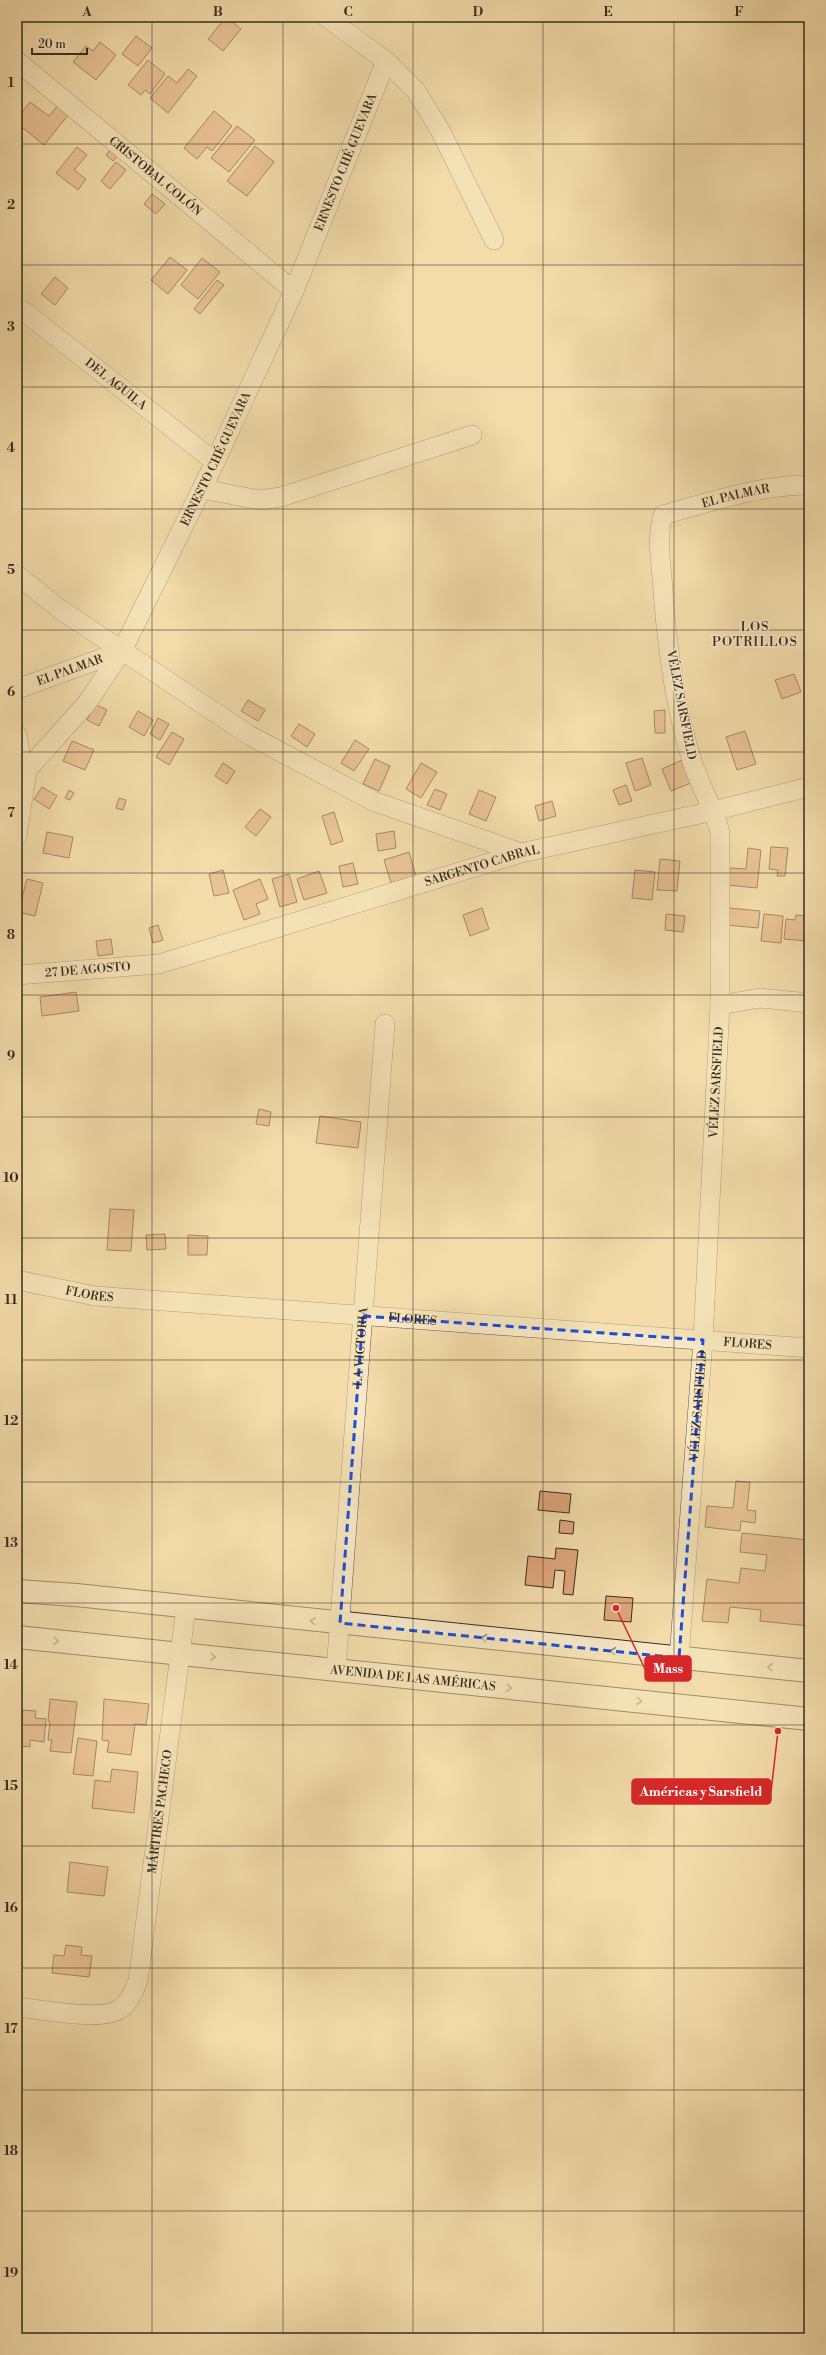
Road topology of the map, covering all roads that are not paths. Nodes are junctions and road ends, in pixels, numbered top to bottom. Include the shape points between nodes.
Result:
1 (326, 17) edge
2 (17, 61) edge
3 (386, 61) junction
4 (494, 240) dead end
5 (294, 291) junction
6 (17, 306) edge
7 (472, 435) dead end
8 (215, 462) junction
9 (809, 485) edge
10 (202, 489) junction
11 (663, 515) joint
12 (17, 575) edge
13 (122, 651) junction
14 (17, 689) edge
15 (17, 735) edge
16 (24, 777) junction
17 (809, 787) edge
18 (713, 811) junction
19 (17, 836) edge
20 (521, 853) junction
21 (159, 964) joint
22 (17, 975) edge
23 (809, 1003) edge
24 (720, 1005) junction
25 (385, 1024) dead end
26 (17, 1280) edge
27 (363, 1316) junction
28 (703, 1340) junction
29 (809, 1348) edge
30 (17, 1591) edge
31 (186, 1608) junction
32 (340, 1623) junction
33 (17, 1637) edge
34 (180, 1654) junction
35 (679, 1658) junction
36 (336, 1670) junction
37 (809, 1671) edge
38 (809, 1719) edge
39 (17, 2007) edge

1 - 3 street
2 - 5 street, CRISTOBAL COLÓN
3 - 4 street via 416,91 440,130
3 - 5 street, ERNESTO CHÉ GUEVARA
5 - 8 street, ERNESTO CHÉ GUEVARA
6 - 8 street, DEL AGUILA
7 - 10 street via 281,497 259,500
8 - 10 street, ERNESTO CHÉ GUEVARA
9 - 11 street, EL PALMAR via 782,486
10 - 13 street, ERNESTO CHÉ GUEVARA
11 - 18 street, VÉLEZ SARSFIELD via 658,530 672,670 693,765
12 - 13 street via 61,610
13 - 14 street, EL PALMAR
13 - 16 street, ERNESTO CHÉ GUEVARA via 87,703 26,770
13 - 20 street via 249,735 373,801
15 - 16 street
16 - 19 street, ERNESTO CHÉ GUEVARA
17 - 18 street, SARGENTO CABRAL
18 - 20 street, SARGENTO CABRAL
18 - 24 street, VÉLEZ SARSFIELD via 720,832
20 - 21 street, SARGENTO CABRAL
21 - 22 street, 27 DE AGOSTO
23 - 24 street via 760,998
24 - 28 street, VÉLEZ SARSFIELD
25 - 27 street, LA VICTORIA
26 - 27 street, FLORES via 95,1296
27 - 28 street, FLORES
27 - 32 street, LA VICTORIA
28 - 29 street, FLORES
28 - 35 street, VÉLEZ SARSFIELD
30 - 31 main road
32 -> 31 main road
31 - 34 street, MÁRTIRES PACHECO
35 -> 32 main road
32 - 36 street, LA VICTORIA
33 -> 34 main road, AVENIDA DE LAS AMÉRICAS
34 -> 36 main road, AVENIDA DE LAS AMÉRICAS
34 - 39 street, MÁRTIRES PACHECO via 138,1981 132,1996 120,2010 88,2016
37 -> 35 main road
36 -> 38 main road, AVENIDA DE LAS AMÉRICAS

